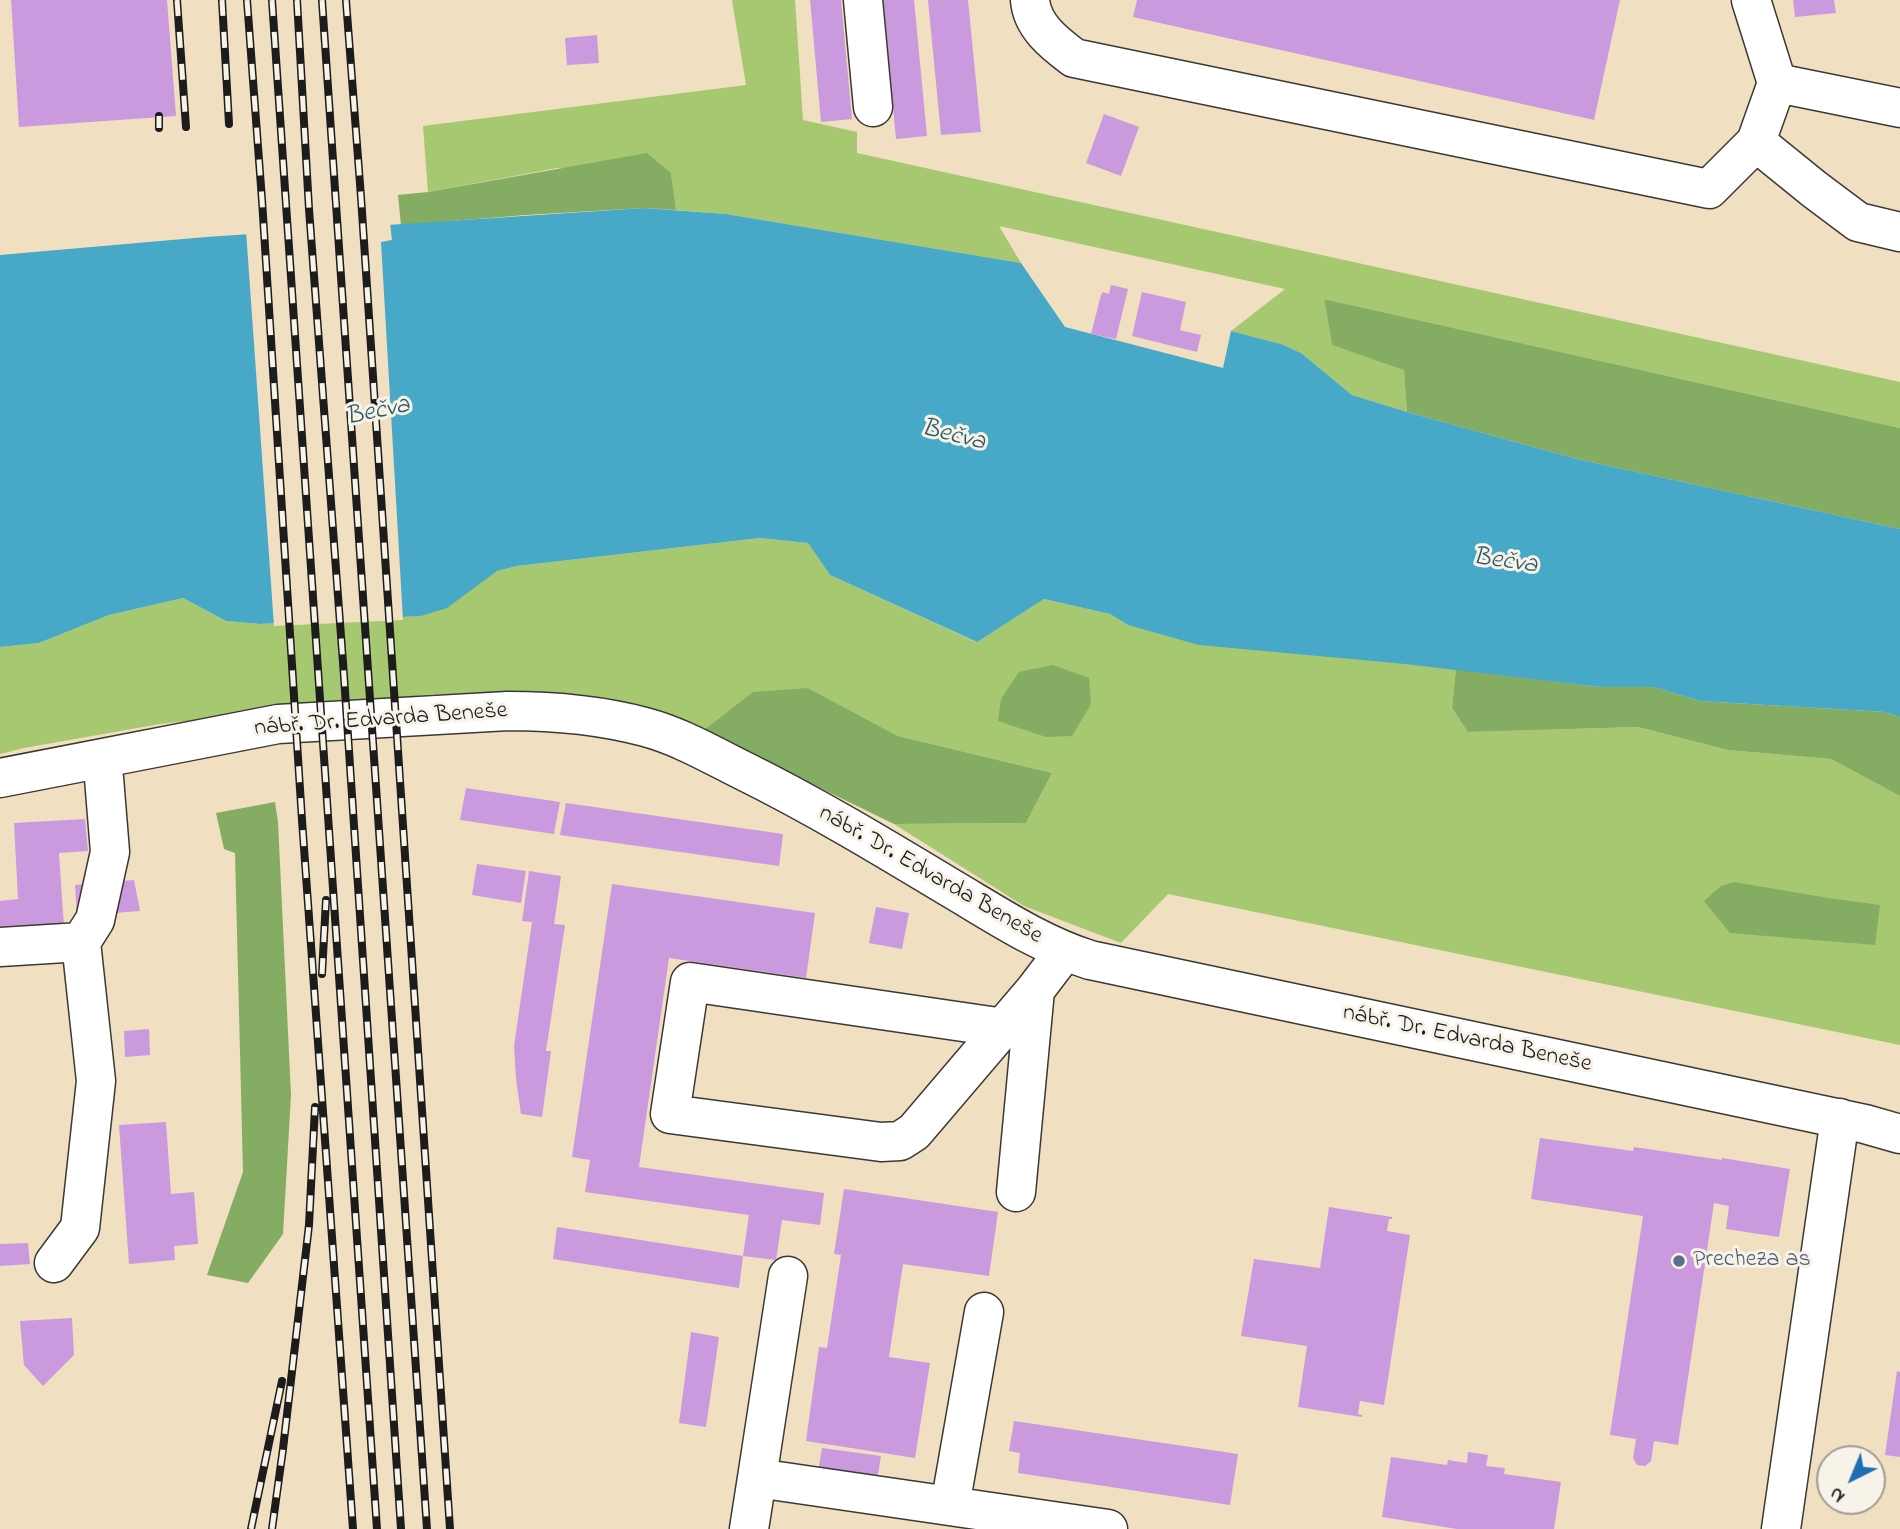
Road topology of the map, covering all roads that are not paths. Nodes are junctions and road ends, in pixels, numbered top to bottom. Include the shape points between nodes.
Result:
1 (863, 0) edge
2 (1030, 0) edge
3 (1751, 0) edge
4 (1777, 83) junction
5 (1900, 106) edge
6 (873, 107) dead end
7 (1756, 142) junction
8 (1900, 232) edge
9 (101, 760) junction
10 (1, 775) edge
11 (81, 942) junction
12 (0, 947) edge
13 (1064, 952) junction
14 (1035, 990) junction
15 (1003, 1028) junction
16 (1868, 1125) edge
17 (1016, 1192) dead end
18 (54, 1263) dead end
19 (788, 1276) dead end
20 (984, 1312) dead end
21 (757, 1478) junction
22 (950, 1506) junction
23 (749, 1529) edge
24 (1108, 1529) edge
25 (1781, 1529) edge

1 - 6 street
2 - 7 street via 1048,38 1074,58 1709,189
3 - 4 street
4 - 5 street
4 - 7 street
7 - 8 street via 1858,222
9 - 10 street, nábř. Dr. Edvarda Beneše
9 - 11 street via 110,852 95,920
9 - 13 street, nábř. Dr. Edvarda Beneše via 278,724 508,711 594,715 675,737 775,786
11 - 12 street
11 - 18 street via 96,1081 80,1228
13 - 14 street
13 - 16 street, nábř. Dr. Edvarda Beneše
14 - 15 street
14 - 17 street
15 - 15 street via 914,1132 900,1141 670,1114 690,982
16 - 25 street
19 - 21 street
20 - 22 street
21 - 22 street
21 - 23 street
22 - 24 street

